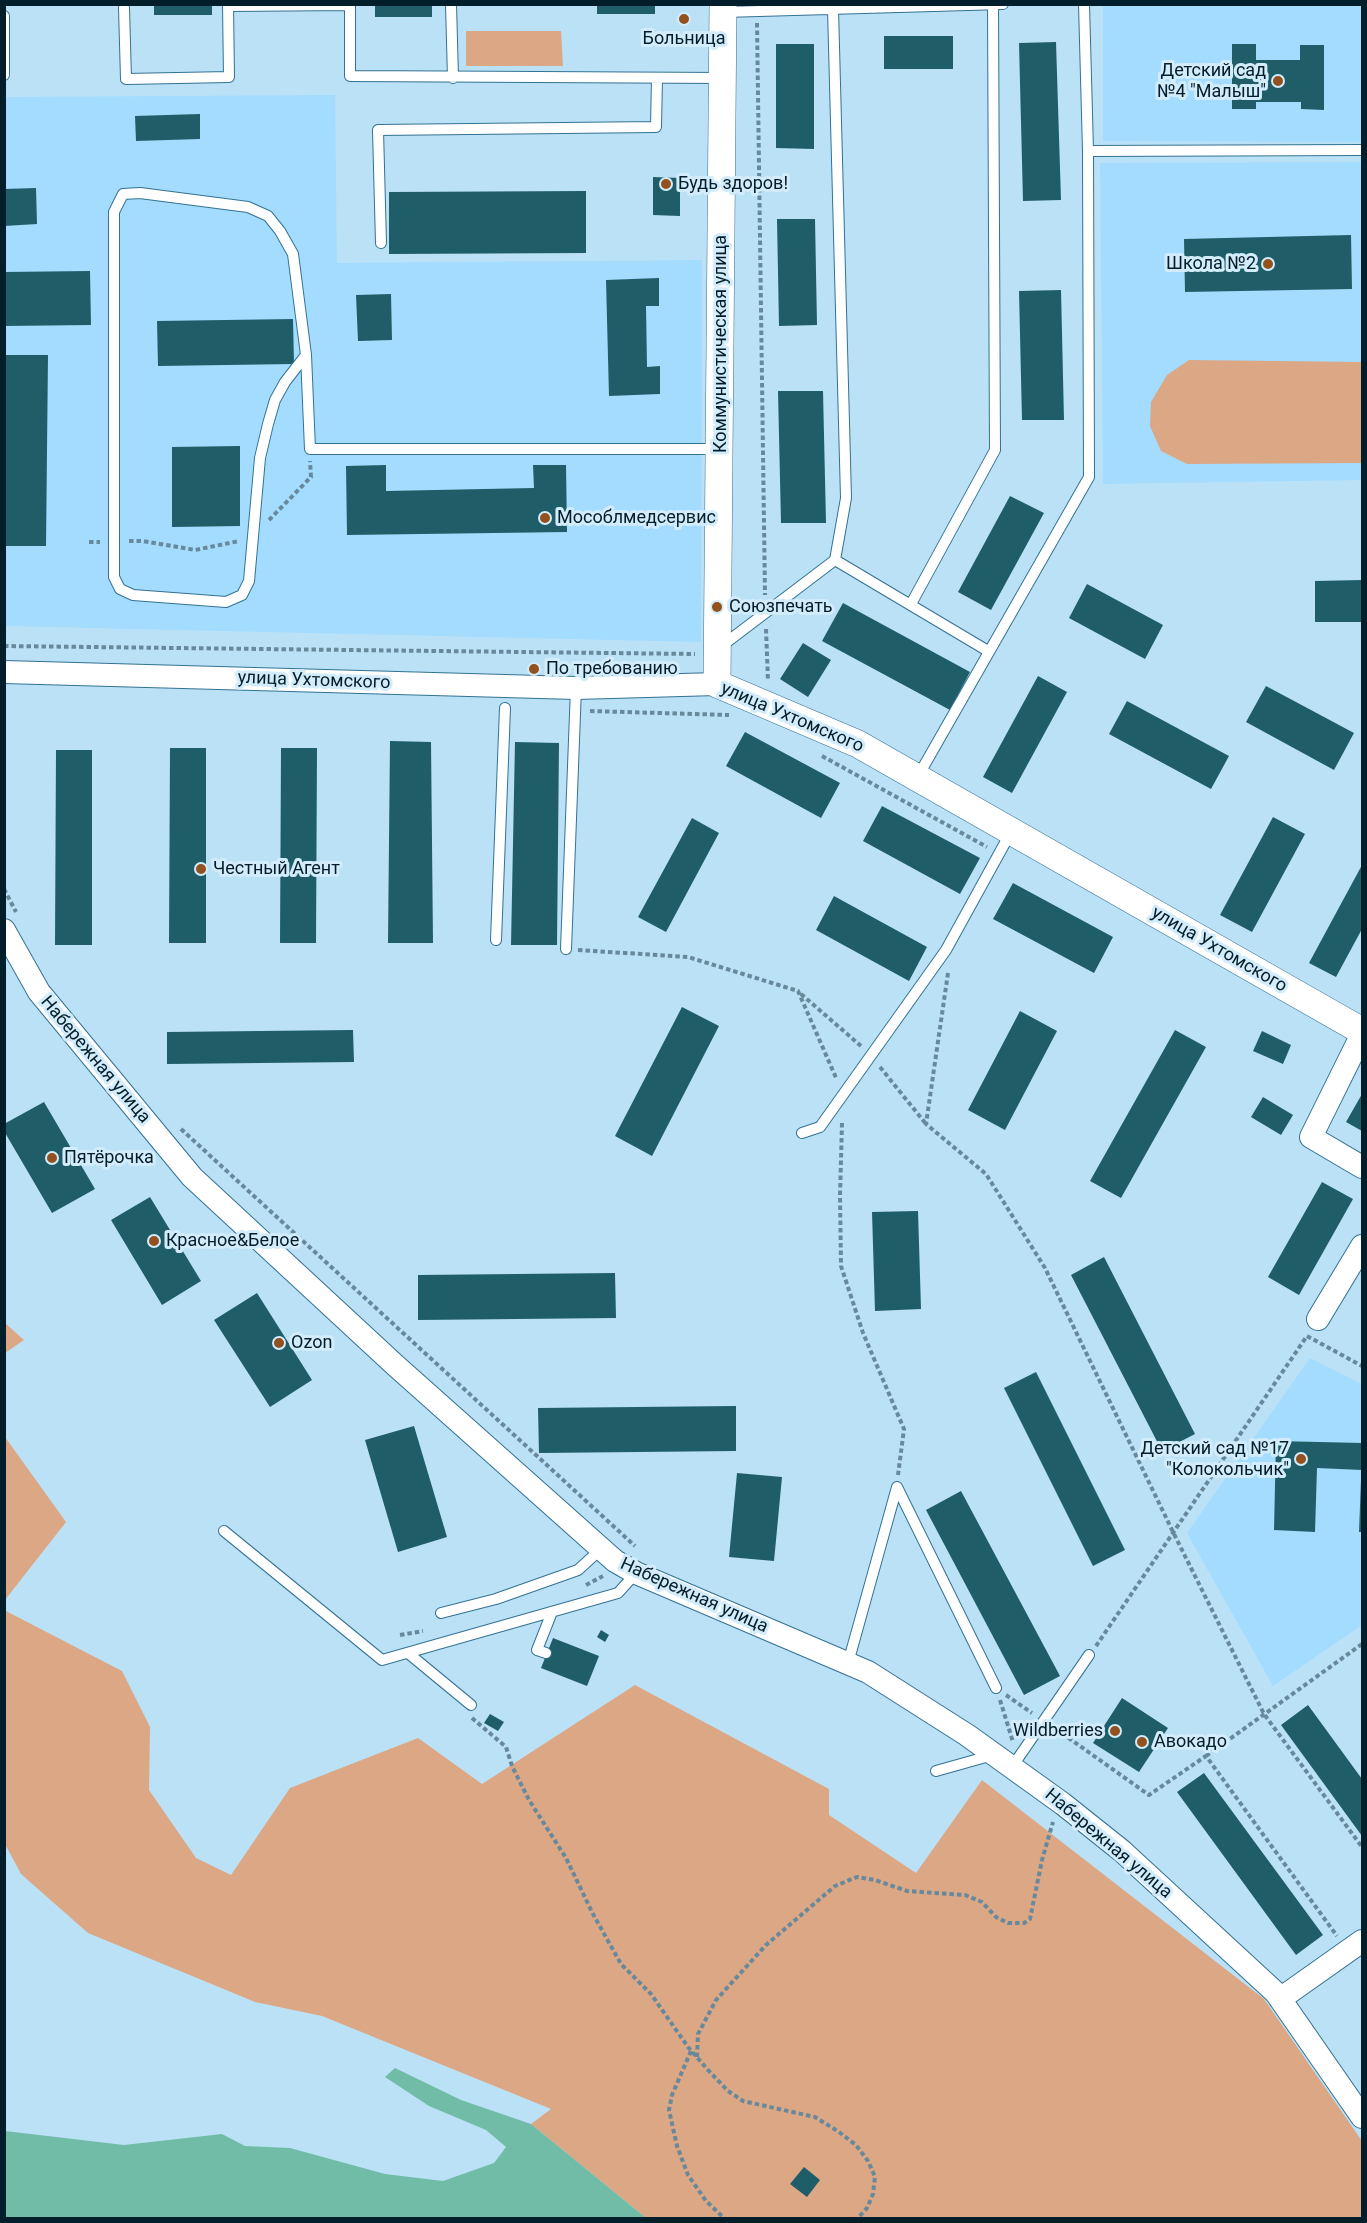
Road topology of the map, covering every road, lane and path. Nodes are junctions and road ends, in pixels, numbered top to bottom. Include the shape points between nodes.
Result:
1 (451, 4) edge
2 (1003, 4) edge
3 (1084, 4) edge
4 (228, 5) edge
5 (993, 5) edge
6 (124, 8) dead end
7 (723, 8) edge
8 (833, 9) junction
9 (757, 11) junction
10 (4, 16) edge
11 (4, 75) edge
12 (453, 78) junction
13 (657, 78) junction
14 (723, 78) junction
15 (1362, 150) edge
16 (1088, 151) junction
17 (381, 243) dead end
18 (306, 355) junction
19 (720, 449) junction
20 (89, 542) dead end
21 (114, 542) junction
22 (195, 550) dead end
23 (835, 561) junction
24 (911, 604) junction
25 (766, 613) junction
26 (4, 646) edge
27 (988, 651) junction
28 (711, 652) junction
29 (4, 672) edge
30 (766, 680) dead end
31 (717, 684) junction
32 (576, 688) junction
33 (505, 708) dead end
34 (917, 778) junction
35 (1011, 832) junction
36 (4, 889) edge
37 (11, 923) edge
38 (496, 940) dead end
39 (566, 949) joint
40 (948, 972) dead end
41 (1362, 1033) edge
42 (843, 1095) junction
43 (173, 1121) dead end
44 (802, 1133) dead end
45 (1362, 1167) edge
46 (1362, 1246) edge
47 (1318, 1319) dead end
48 (1362, 1366) edge
49 (897, 1487) junction
50 (224, 1531) dead end
51 (1173, 1533) junction
52 (601, 1549) junction
53 (639, 1563) junction
54 (552, 1612) junction
55 (441, 1613) dead end
56 (1362, 1644) edge
57 (408, 1653) junction
58 (546, 1653) dead end
59 (1089, 1655) joint
60 (848, 1663) junction
61 (996, 1688) junction
62 (471, 1705) dead end
63 (1264, 1714) junction
64 (1044, 1721) junction
65 (1206, 1756) junction
66 (1008, 1760) junction
67 (514, 1770) dead end
68 (936, 1771) dead end
69 (1063, 1804) junction
70 (1362, 1847) edge
71 (1355, 1946) edge
72 (1280, 1999) junction
73 (691, 2051) junction
74 (697, 2058) junction
75 (1362, 2117) edge
76 (723, 2218) edge
77 (858, 2218) edge

1 - 12 lane
2 - 5 lane
3 - 16 lane
4 - 6 lane via 229,77 126,79
4 - 12 lane via 350,5 350,76
5 - 8 lane
5 - 24 lane via 995,450
7 - 9 lane
7 - 14 street, Коммунистическая улица
8 - 9 lane
8 - 23 lane via 846,498
9 - 25 path
10 - 11 lane
12 - 13 lane
13 - 14 lane
13 - 17 lane via 656,127 378,130
14 - 19 street, Коммунистическая улица
15 - 16 lane
16 - 27 lane via 1089,477
18 - 19 lane via 309,449
18 - 21 lane via 275,400 268,424 259,470 249,581 243,596 225,602 134,596 120,589 114,577
18 - 21 lane via 293,254 268,216 248,207 123,194 114,212
19 - 28 street, Коммунистическая улица
20 - 21 path
21 - 22 path via 143,541
23 - 24 lane
23 - 25 lane
24 - 27 lane
25 - 28 lane
25 - 30 path
26 - 28 path
27 - 34 lane
28 - 31 street, Коммунистическая улица
29 - 32 street, улица Ухтомского
31 - 32 street, улица Ухтомского
31 - 34 street, улица Ухтомского via 858,744
32 - 39 lane
33 - 38 lane
34 - 35 street, улица Ухтомского
35 - 41 street, улица Ухтомского
35 - 42 lane via 946,950
36 - 37 path
37 - 52 street, Набережная улица via 39,992 192,1177
39 - 42 path via 688,957 798,991
40 - 51 path via 926,1124 986,1174 1045,1268
41 - 45 street via 1311,1137
42 - 44 lane via 820,1127
42 - 49 path via 841,1266 863,1334 903,1429
43 - 53 path
46 - 47 street
48 - 51 path via 1307,1336
49 - 60 lane
49 - 61 lane
50 - 57 lane via 382,1660
51 - 59 path
51 - 63 path
52 - 53 street, Набережная улица via 615,1561
52 - 55 lane via 578,1570 496,1599
53 - 54 lane via 618,1593
53 - 60 street, Набережная улица
54 - 57 lane
54 - 58 lane via 537,1650
56 - 63 path
57 - 62 lane
59 - 64 lane
60 - 66 street, Набережная улица
61 - 64 path
61 - 66 path
63 - 65 path
63 - 70 path
64 - 65 path via 1149,1795
64 - 66 lane
65 - 71 path
66 - 68 lane
66 - 69 street, Набережная улица
67 - 73 path via 566,1858 621,1964 651,1994
69 - 72 street, Набережная улица via 1122,1851
69 - 74 path via 1051,1826 1030,1919 1008,1923 982,1902 964,1895 907,1891 857,1877 835,1886 766,1945 716,2000 698,2034
71 - 72 street
72 - 75 street, Набережная улица
73 - 74 path
73 - 76 path via 669,2110 676,2146 688,2175
74 - 77 path via 743,2101 815,2117 856,2145 875,2177 873,2194

